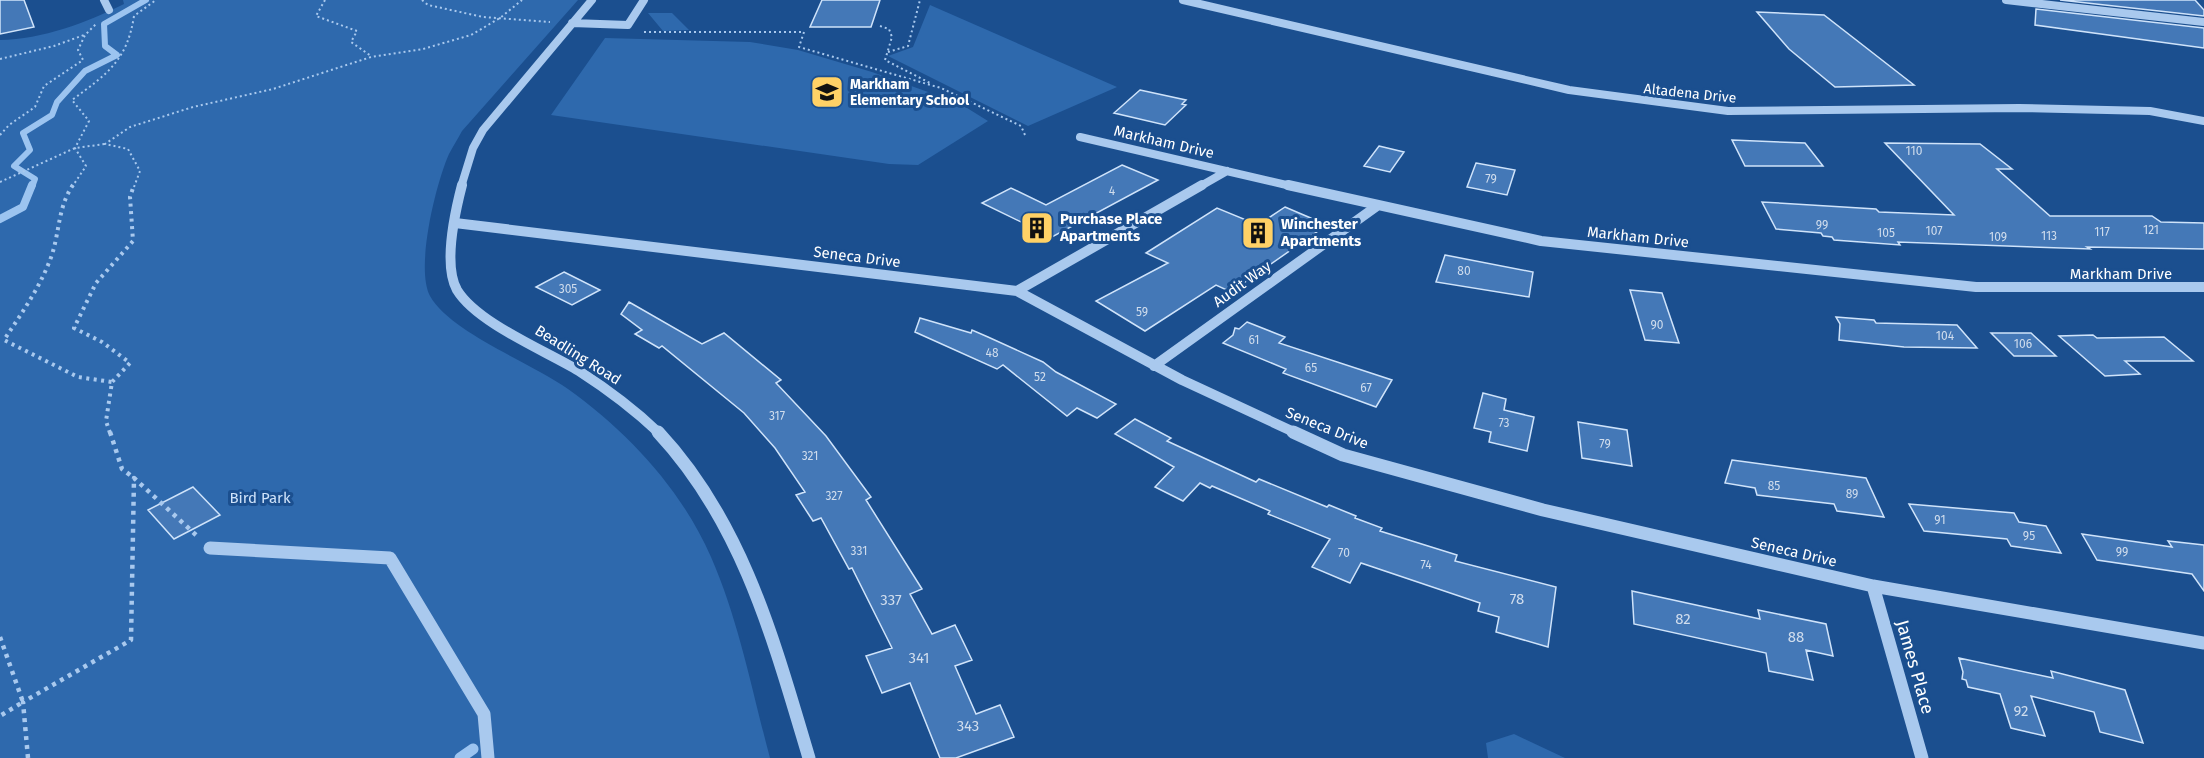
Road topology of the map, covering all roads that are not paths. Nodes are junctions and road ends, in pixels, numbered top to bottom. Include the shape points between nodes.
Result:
1 (104, 0) edge
2 (592, 0) edge
3 (645, 0) edge
4 (1183, 0) edge
5 (2006, 0) edge
6 (109, 10) dead end
7 (2204, 22) edge
8 (572, 23) junction
9 (2204, 121) edge
10 (1080, 137) dead end
11 (1227, 171) junction
12 (1377, 206) junction
13 (455, 223) junction
14 (2204, 287) edge
15 (1017, 291) junction
16 (1154, 366) junction
17 (210, 548) road end
18 (1873, 586) junction
19 (2204, 643) edge
20 (488, 758) edge
21 (809, 758) edge
22 (1922, 758) edge

1 - 6 street
2 - 8 street, Beadling Road
3 - 8 street via 628,25
4 - 9 street, Altadena Drive via 1569,90 1728,111 2019,108 2150,111
5 - 7 street
8 - 13 street, Beadling Road via 473,146
10 - 11 street, Markham Drive
11 - 12 street, Markham Drive
11 - 15 street
12 - 14 street, Markham Drive via 1541,241 1976,287
12 - 16 street, Audit Way
13 - 15 street, Seneca Drive
13 - 21 street, Beadling Road via 451,272 456,288 467,302 625,404 658,433 714,503 759,595
15 - 16 street, Seneca Drive
16 - 18 street, Seneca Drive via 1343,454 1543,510
17 - 20 street via 390,558 484,714
18 - 19 street, Seneca Drive
18 - 22 street, James Place

